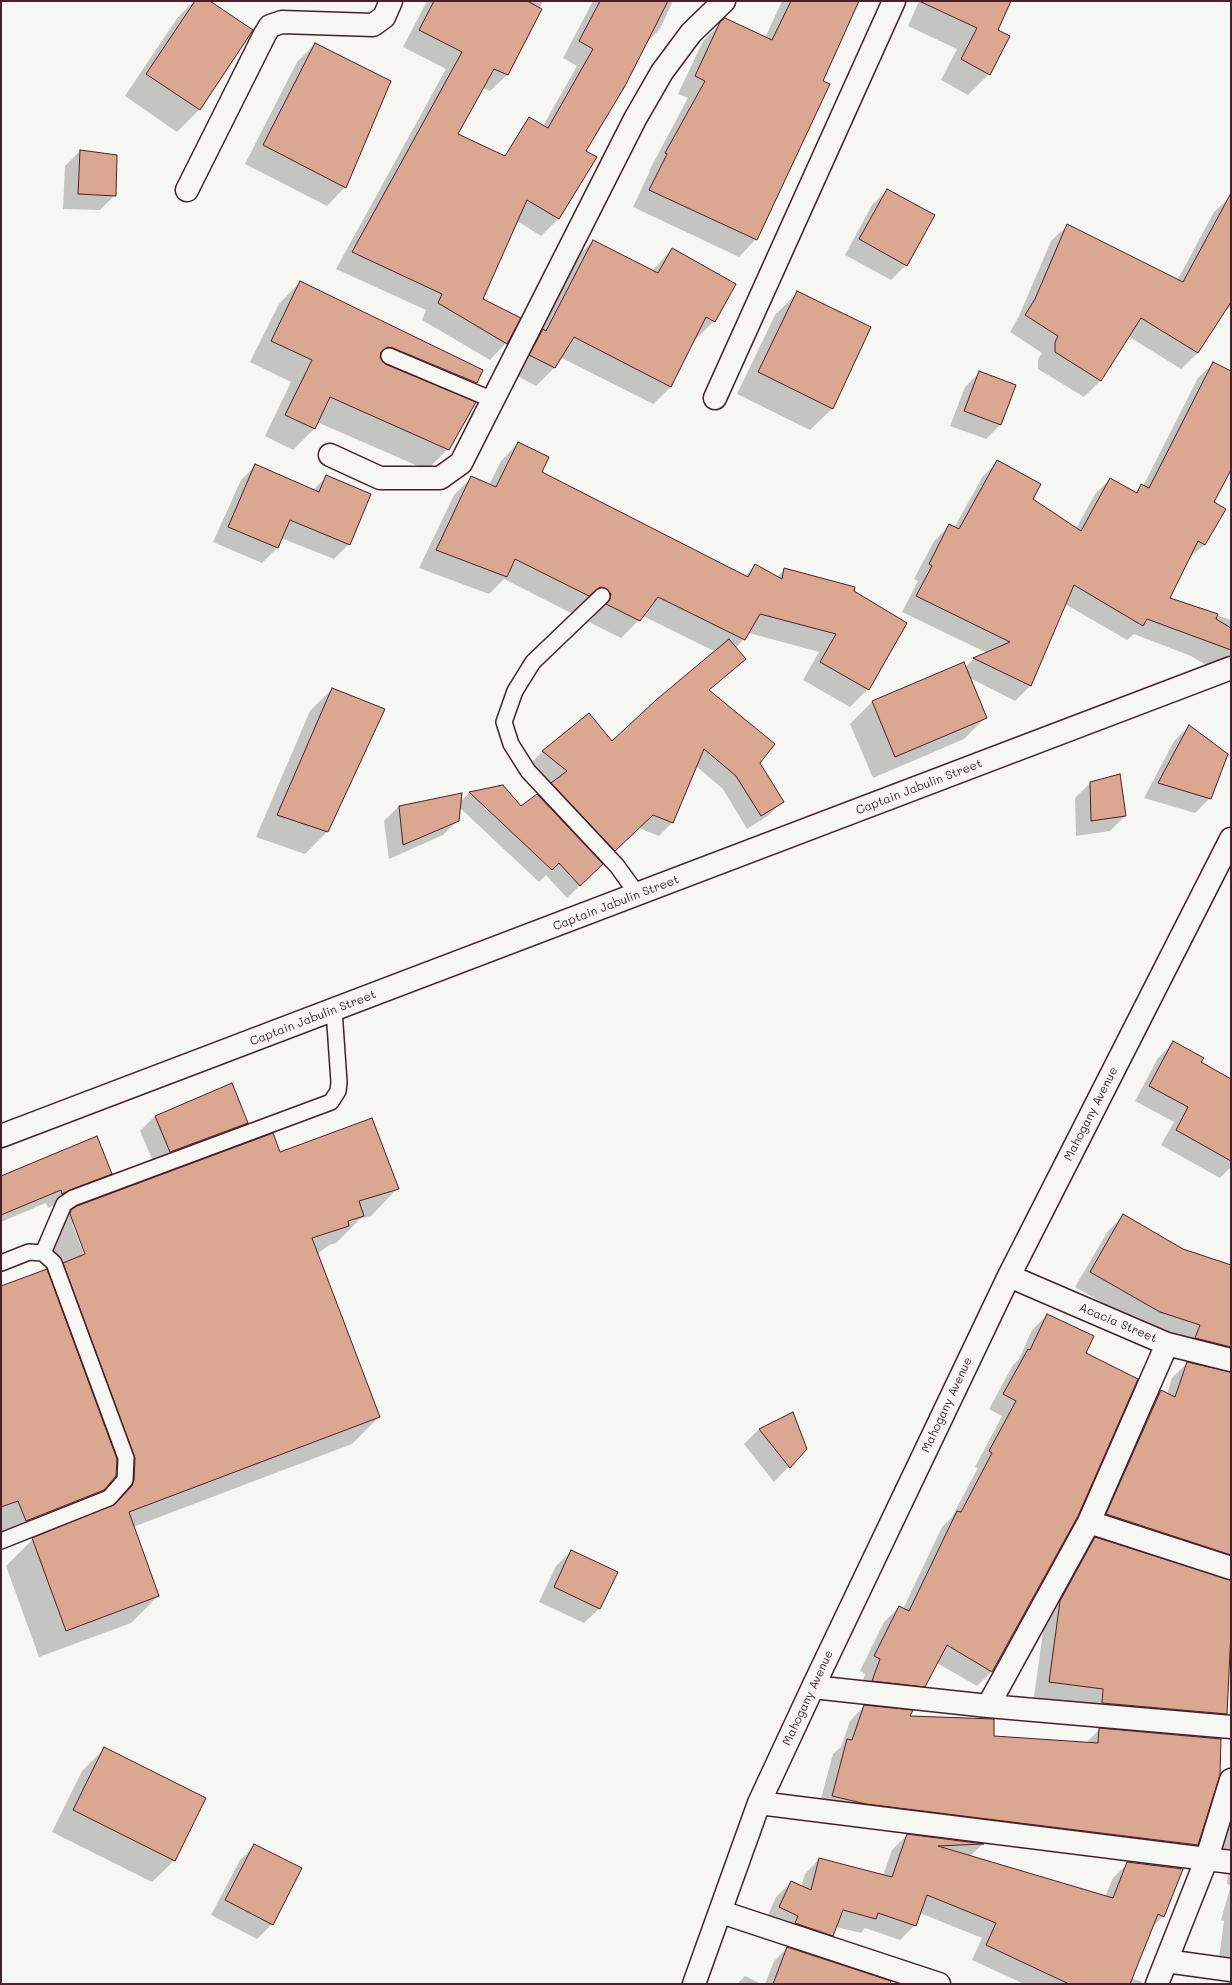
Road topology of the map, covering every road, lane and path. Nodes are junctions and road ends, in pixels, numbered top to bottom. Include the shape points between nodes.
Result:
1 (391, 1) edge
2 (724, 1) edge
3 (894, 1) edge
4 (187, 190) dead end
5 (389, 356) dead end
6 (715, 398) dead end
7 (493, 400) junction
8 (330, 455) dead end
9 (602, 596) dead end
10 (1231, 668) edge
11 (1231, 839) edge
12 (638, 895) junction
13 (334, 1010) junction
14 (1, 1136) edge
15 (43, 1253) junction
16 (1, 1263) edge
17 (1009, 1276) junction
18 (1167, 1344) junction
19 (1231, 1360) edge
20 (1089, 1522) junction
21 (1, 1541) edge
22 (1231, 1568) edge
23 (813, 1687) junction
24 (988, 1706) junction
25 (1231, 1727) edge
26 (1231, 1780) edge
27 (759, 1803) junction
28 (1207, 1858) junction
29 (1231, 1862) edge
30 (721, 1912) junction
31 (1166, 1961) junction
32 (1231, 1970) edge
33 (694, 1984) edge
34 (939, 1984) edge
35 (1157, 1984) edge

1 - 4 street via 384,17 373,25 282,22 270,26
2 - 7 street via 691,33 662,72 639,112
3 - 6 street
5 - 7 lane
7 - 8 street via 461,463 440,478 380,478
9 - 12 lane via 533,662 515,691 504,722 511,744 528,771 617,866
10 - 12 street, Captain Jabulin Street
11 - 17 street, Mahogany Avenue
12 - 13 street, Captain Jabulin Street
13 - 14 street, Captain Jabulin Street
13 - 15 lane via 339,1082 338,1091 331,1102 72,1198 64,1204
15 - 16 lane via 29,1252
15 - 21 lane via 54,1263 126,1458 125,1480 109,1498
17 - 18 street, Acacia Street
17 - 23 street, Mahogany Avenue
18 - 19 street, Acacia Street
18 - 20 street
20 - 22 street
20 - 24 street
23 - 24 street
23 - 27 street, Mahogany Avenue
24 - 25 street
26 - 28 street
27 - 28 street
27 - 30 street, Mahogany Avenue
28 - 29 street
28 - 31 street
30 - 33 street, Mahogany Avenue
30 - 34 street
31 - 32 street
31 - 35 street

